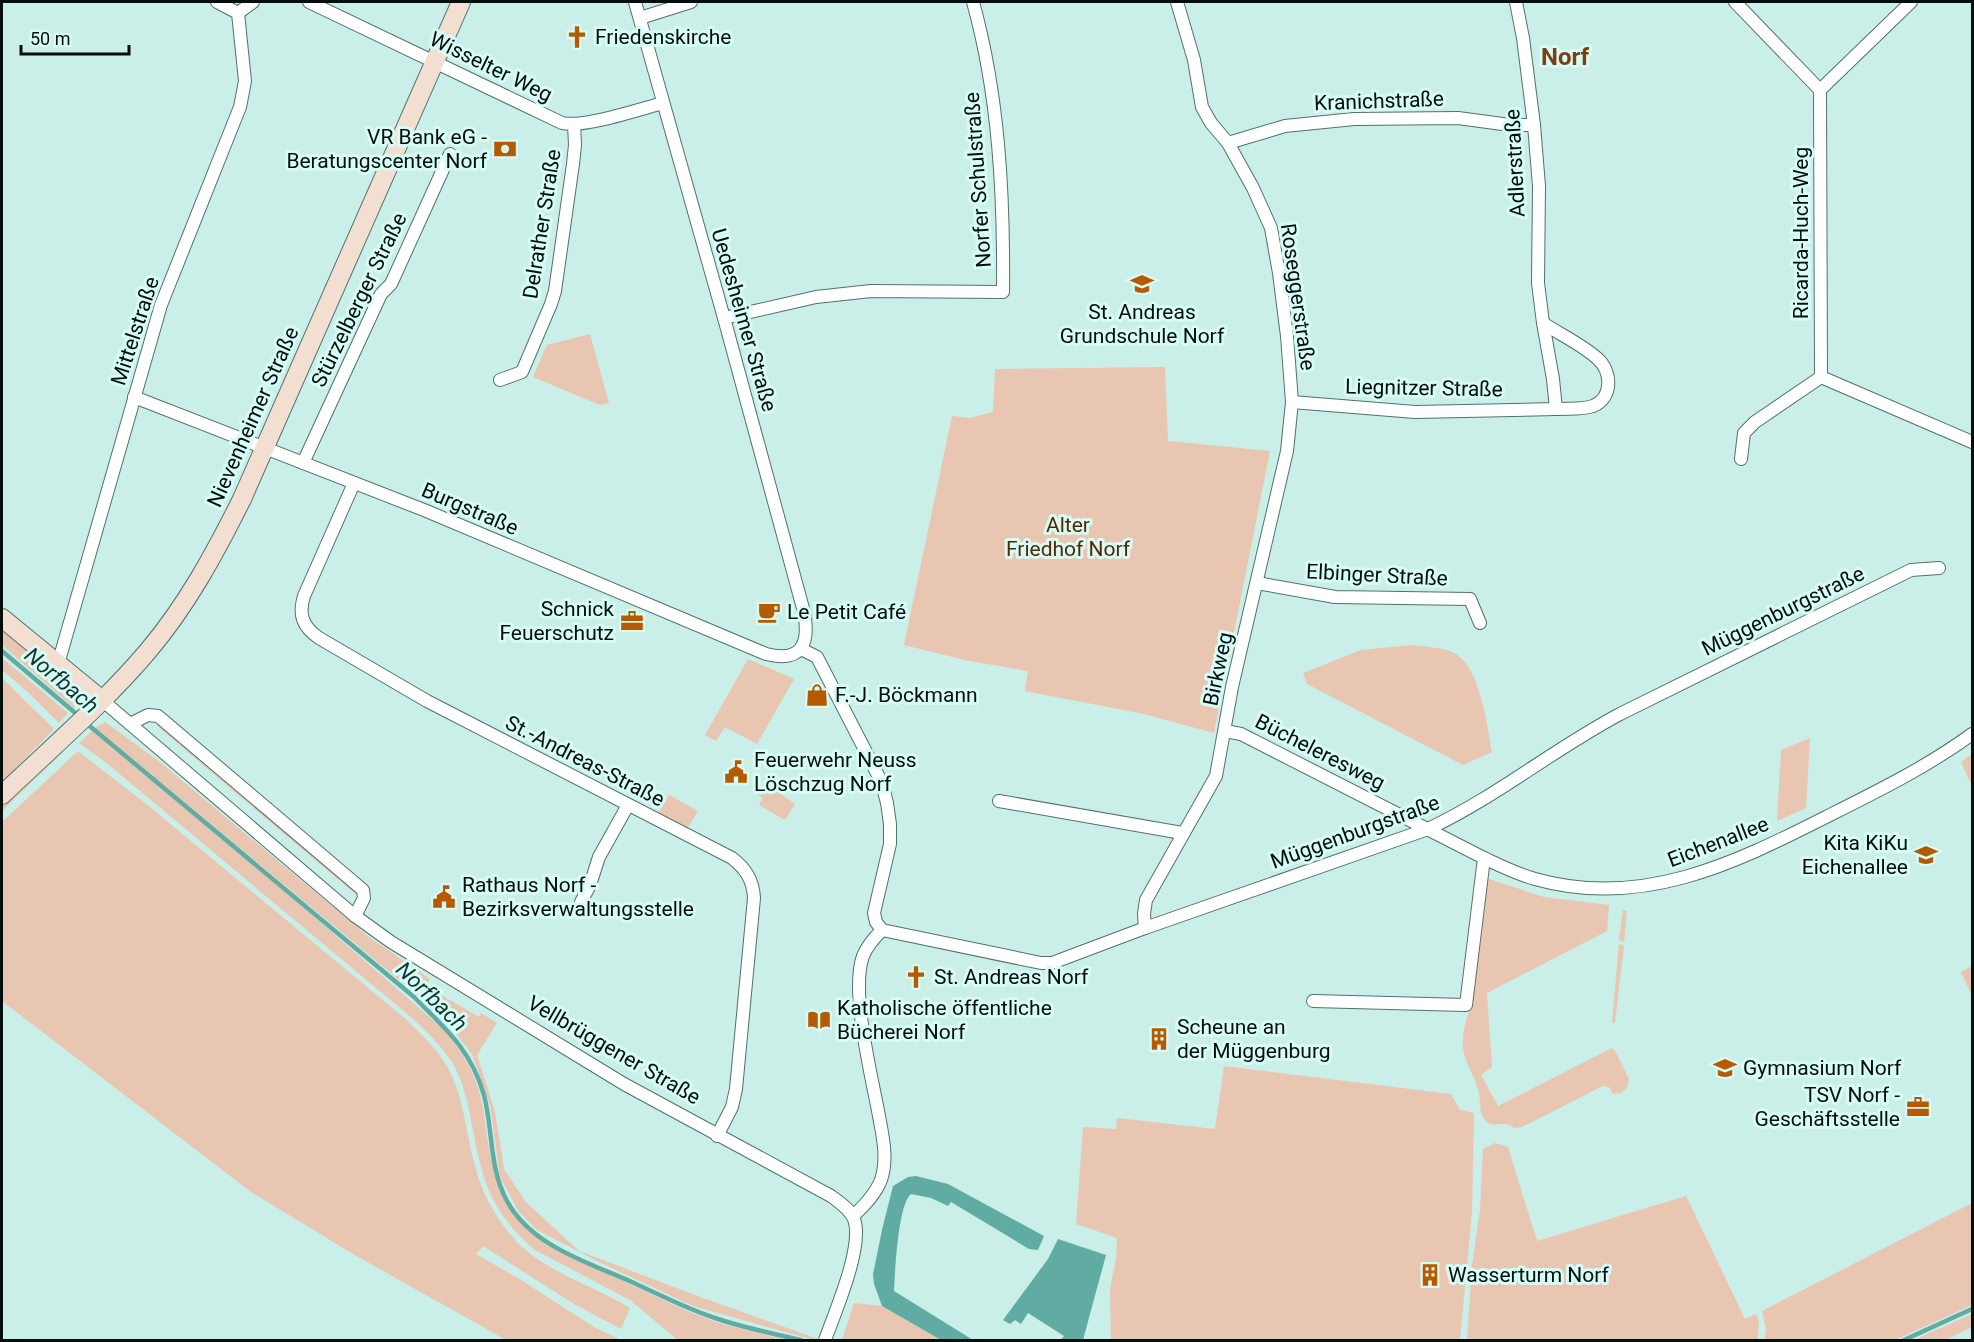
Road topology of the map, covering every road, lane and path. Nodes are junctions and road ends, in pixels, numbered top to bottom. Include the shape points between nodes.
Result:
1 (217, 2) edge
2 (253, 2) edge
3 (309, 2) edge
4 (461, 2) edge
5 (635, 2) edge
6 (691, 2) edge
7 (973, 2) edge
8 (1177, 2) edge
9 (1516, 2) edge
10 (1734, 2) edge
11 (1911, 2) edge
12 (238, 13) junction
13 (640, 18) junction
14 (434, 62) junction
15 (1820, 90) junction
16 (663, 103) junction
17 (573, 124) junction
18 (1534, 125) junction
19 (1228, 143) junction
20 (450, 154) dead end
21 (724, 318) junction
22 (1543, 323) junction
23 (1821, 377) junction
24 (500, 380) dead end
25 (134, 397) junction
26 (1292, 402) junction
27 (1556, 409) junction
28 (1972, 442) edge
29 (264, 449) junction
30 (1741, 459) dead end
31 (303, 463) junction
32 (354, 483) junction
33 (1939, 568) dead end
34 (1257, 583) junction
35 (2, 618) edge
36 (1480, 623) dead end
37 (796, 652) junction
38 (58, 664) junction
39 (102, 700) junction
40 (130, 724) junction
41 (1225, 731) junction
42 (1972, 734) edge
43 (2, 795) edge
44 (999, 801) dead end
45 (628, 805) junction
46 (1428, 829) junction
47 (1182, 833) junction
48 (1484, 858) junction
49 (581, 902) dead end
50 (355, 915) junction
51 (1145, 928) junction
52 (882, 930) junction
53 (1313, 1001) dead end
54 (717, 1136) junction
55 (853, 1216) junction
56 (826, 1339) edge

1 - 12 street
2 - 12 street
3 - 14 street, Wisselter Weg
4 - 14 main road, Nievenheimer Straße
5 - 13 street, Uedesheimer Straße
6 - 13 street
7 - 21 street, Norfer Schulstraße via 989,68 999,143 1003,292 871,291 806,299
8 - 19 street, Roseggerstraße via 1192,50 1202,107
9 - 18 street, Adlerstraße
10 - 15 street
11 - 15 street
12 - 25 street, Mittelstraße via 245,81 240,107 161,305
13 - 16 street, Uedesheimer Straße
14 - 17 street, Wisselter Weg via 552,118
14 - 29 main road, Nievenheimer Straße
15 - 23 street, Ricarda-Huch-Weg
16 - 17 street
16 - 21 street, Uedesheimer Straße
17 - 24 street, Delrather Straße via 573,164 555,291 522,372
18 - 19 street, Kranichstraße via 1458,118 1354,119 1285,126
18 - 22 street, Adlerstraße via 1539,186 1538,283
19 - 26 street, Roseggerstraße via 1271,228
20 - 31 street, Stürzelberger Straße
21 - 37 street, Uedesheimer Straße via 804,612 806,633
22 - 27 street
22 - 27 street, Liegnitzer Straße via 1599,360 1609,375 1608,390 1599,402 1586,408
23 - 28 street
23 - 30 street via 1744,433
25 - 29 street, Burgstraße
25 - 38 street, Mittelstraße
26 - 27 street, Liegnitzer Straße via 1415,412
26 - 34 street, Birkweg via 1287,451
29 - 31 street, Burgstraße
29 - 39 main road, Nievenheimer Straße via 220,543 186,601 148,651
31 - 32 street, Burgstraße
32 - 37 street, Burgstraße via 757,650 776,656
32 - 45 street, St.-Andreas-Straße via 304,596 301,611 306,627 427,701
33 - 46 street, Müggenburgstraße via 1911,570 1620,714 1464,812
34 - 36 street, Elbinger Straße via 1335,597 1470,599
34 - 41 street, Birkweg
35 - 38 main road, Vellbrüggener Straße
37 - 52 street via 817,657 882,783 890,824 890,844 874,913
38 - 39 main road, Vellbrüggener Straße
39 - 40 street, Vellbrüggener Straße
39 - 43 main road, Nievenheimer Straße
40 - 50 street, Vellbrüggener Straße
40 - 50 street via 158,716 354,882 365,895
41 - 46 street, Bücheleresweg via 1241,734
41 - 47 street, Birkweg via 1216,776
42 - 48 street, Eichenallee via 1909,775 1810,825 1716,868 1670,882 1616,889 1567,886 1521,875
44 - 47 street
45 - 49 street via 599,857
45 - 54 street, St.-Andreas-Straße via 732,858 751,882 754,898 736,1089 732,1107
46 - 48 street, Eichenallee
46 - 51 street, Müggenburgstraße
47 - 51 street, Birkweg via 1146,900
48 - 53 street via 1466,1005
50 - 54 street, Vellbrüggener Straße via 466,988
51 - 52 street, Müggenburgstraße via 1052,963
52 - 55 street via 867,947 860,981 863,1032 884,1145 884,1167 873,1196
54 - 55 street, Vellbrüggener Straße via 837,1200
55 - 56 street via 854,1254

